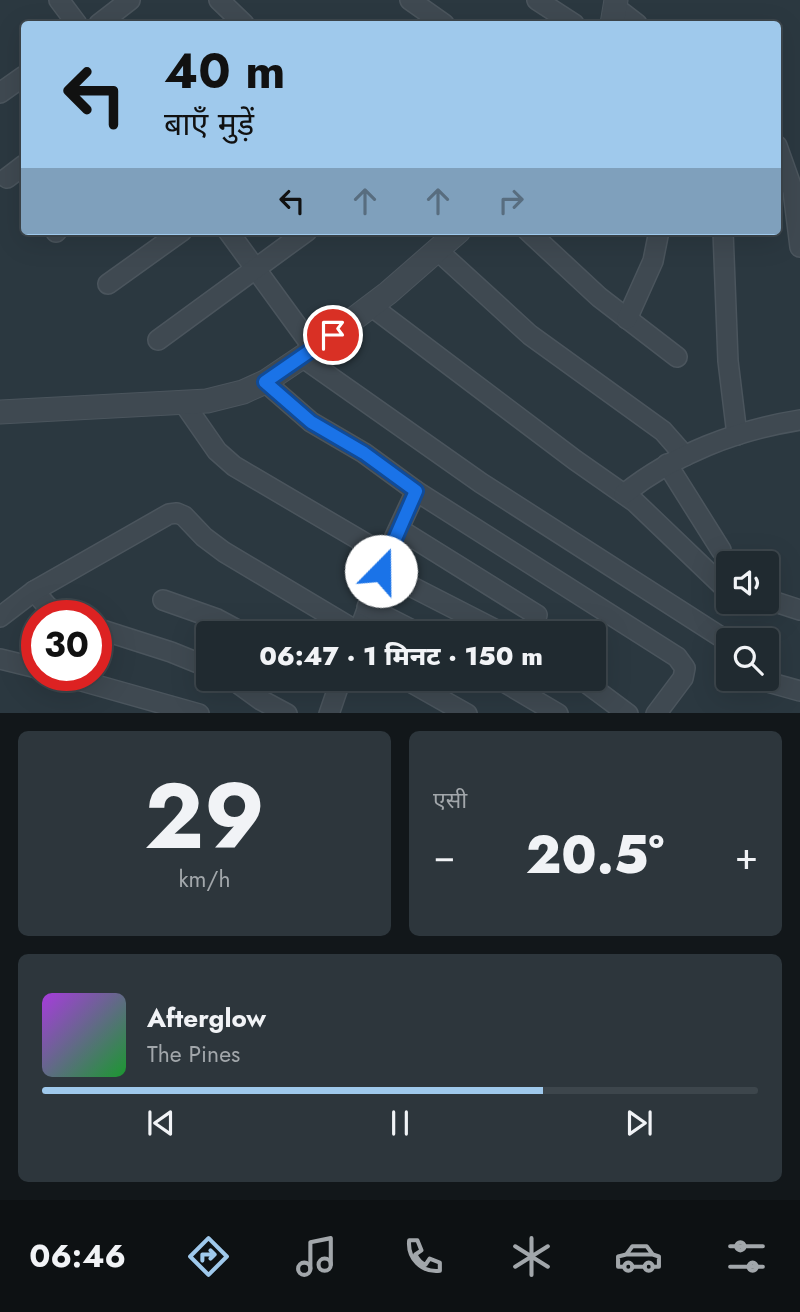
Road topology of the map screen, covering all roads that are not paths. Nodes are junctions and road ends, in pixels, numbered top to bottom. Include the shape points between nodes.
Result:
1 (59, 0) edge
2 (131, 0) edge
3 (410, 0) edge
4 (537, 0) edge
5 (615, 11) edge
6 (75, 21) edge
7 (103, 21) edge
8 (440, 21) edge
9 (569, 21) edge
10 (632, 21) edge
11 (21, 78) edge
12 (0, 93) edge
13 (781, 157) edge
14 (21, 167) edge
15 (7, 178) dead end
16 (176, 235) edge
17 (231, 235) edge
18 (302, 235) edge
19 (454, 235) edge
20 (532, 235) edge
21 (658, 235) edge
22 (723, 235) edge
23 (800, 247) edge
24 (437, 250) junction
25 (256, 269) junction
26 (108, 284) dead end
27 (371, 306) junction
28 (627, 319) junction
29 (158, 340) dead end
30 (308, 353) junction
31 (677, 357) dead end
32 (265, 382) junction
33 (183, 402) junction
34 (0, 412) edge
35 (792, 421) edge
36 (737, 435) junction
37 (685, 456) junction
38 (667, 464) junction
39 (416, 491) junction
40 (624, 494) junction
41 (399, 529) junction
42 (721, 550) dead end
43 (384, 563) junction
44 (716, 579) edge
45 (34, 591) junction
46 (42, 600) edge
47 (163, 600) dead end
48 (779, 603) edge
49 (368, 607) junction
50 (800, 610) edge
51 (537, 615) dead end
52 (0, 617) edge
53 (221, 621) edge
54 (338, 621) edge
55 (363, 621) edge
56 (395, 621) edge
57 (482, 621) edge
58 (112, 633) edge
59 (716, 634) edge
60 (0, 659) edge
61 (196, 662) edge
62 (21, 664) edge
63 (779, 685) edge
64 (112, 689) edge
65 (249, 691) edge
66 (334, 691) edge
67 (427, 691) edge
68 (520, 691) edge
69 (598, 691) edge
70 (800, 691) edge
71 (199, 713) edge
72 (288, 713) edge
73 (329, 713) edge
74 (467, 713) edge
75 (558, 713) edge
76 (628, 713) edge
77 (656, 713) edge

1 - 6 street
2 - 7 street
3 - 8 street
4 - 9 street
5 - 10 street
11 - 12 street
13 - 23 street via 793,191
14 - 15 street
16 - 26 street
17 - 25 street
18 - 25 street
19 - 24 street
20 - 28 street
21 - 28 street via 653,261
22 - 36 street
24 - 27 street
24 - 37 street via 530,335 663,431
25 - 29 street
25 - 30 street
27 - 30 street
27 - 40 street
28 - 31 street
30 - 32 street
30 - 59 street via 481,483
32 - 33 street via 222,399
32 - 39 street via 311,422
33 - 34 street
33 - 43 street via 217,451 234,466
35 - 36 street
36 - 37 street
37 - 38 street
38 - 40 street
38 - 42 street
39 - 41 street
39 - 77 street via 677,657 685,668 683,678
40 - 44 street
41 - 43 street
41 - 51 street
43 - 49 street
43 - 57 street
45 - 46 street
45 - 52 street
45 - 54 street via 177,513 224,552
47 - 53 street
48 - 50 street
49 - 55 street
49 - 56 street
58 - 61 street
60 - 62 street
63 - 70 street
64 - 71 street
65 - 72 street
66 - 73 street
67 - 74 street
68 - 75 street
69 - 76 street

